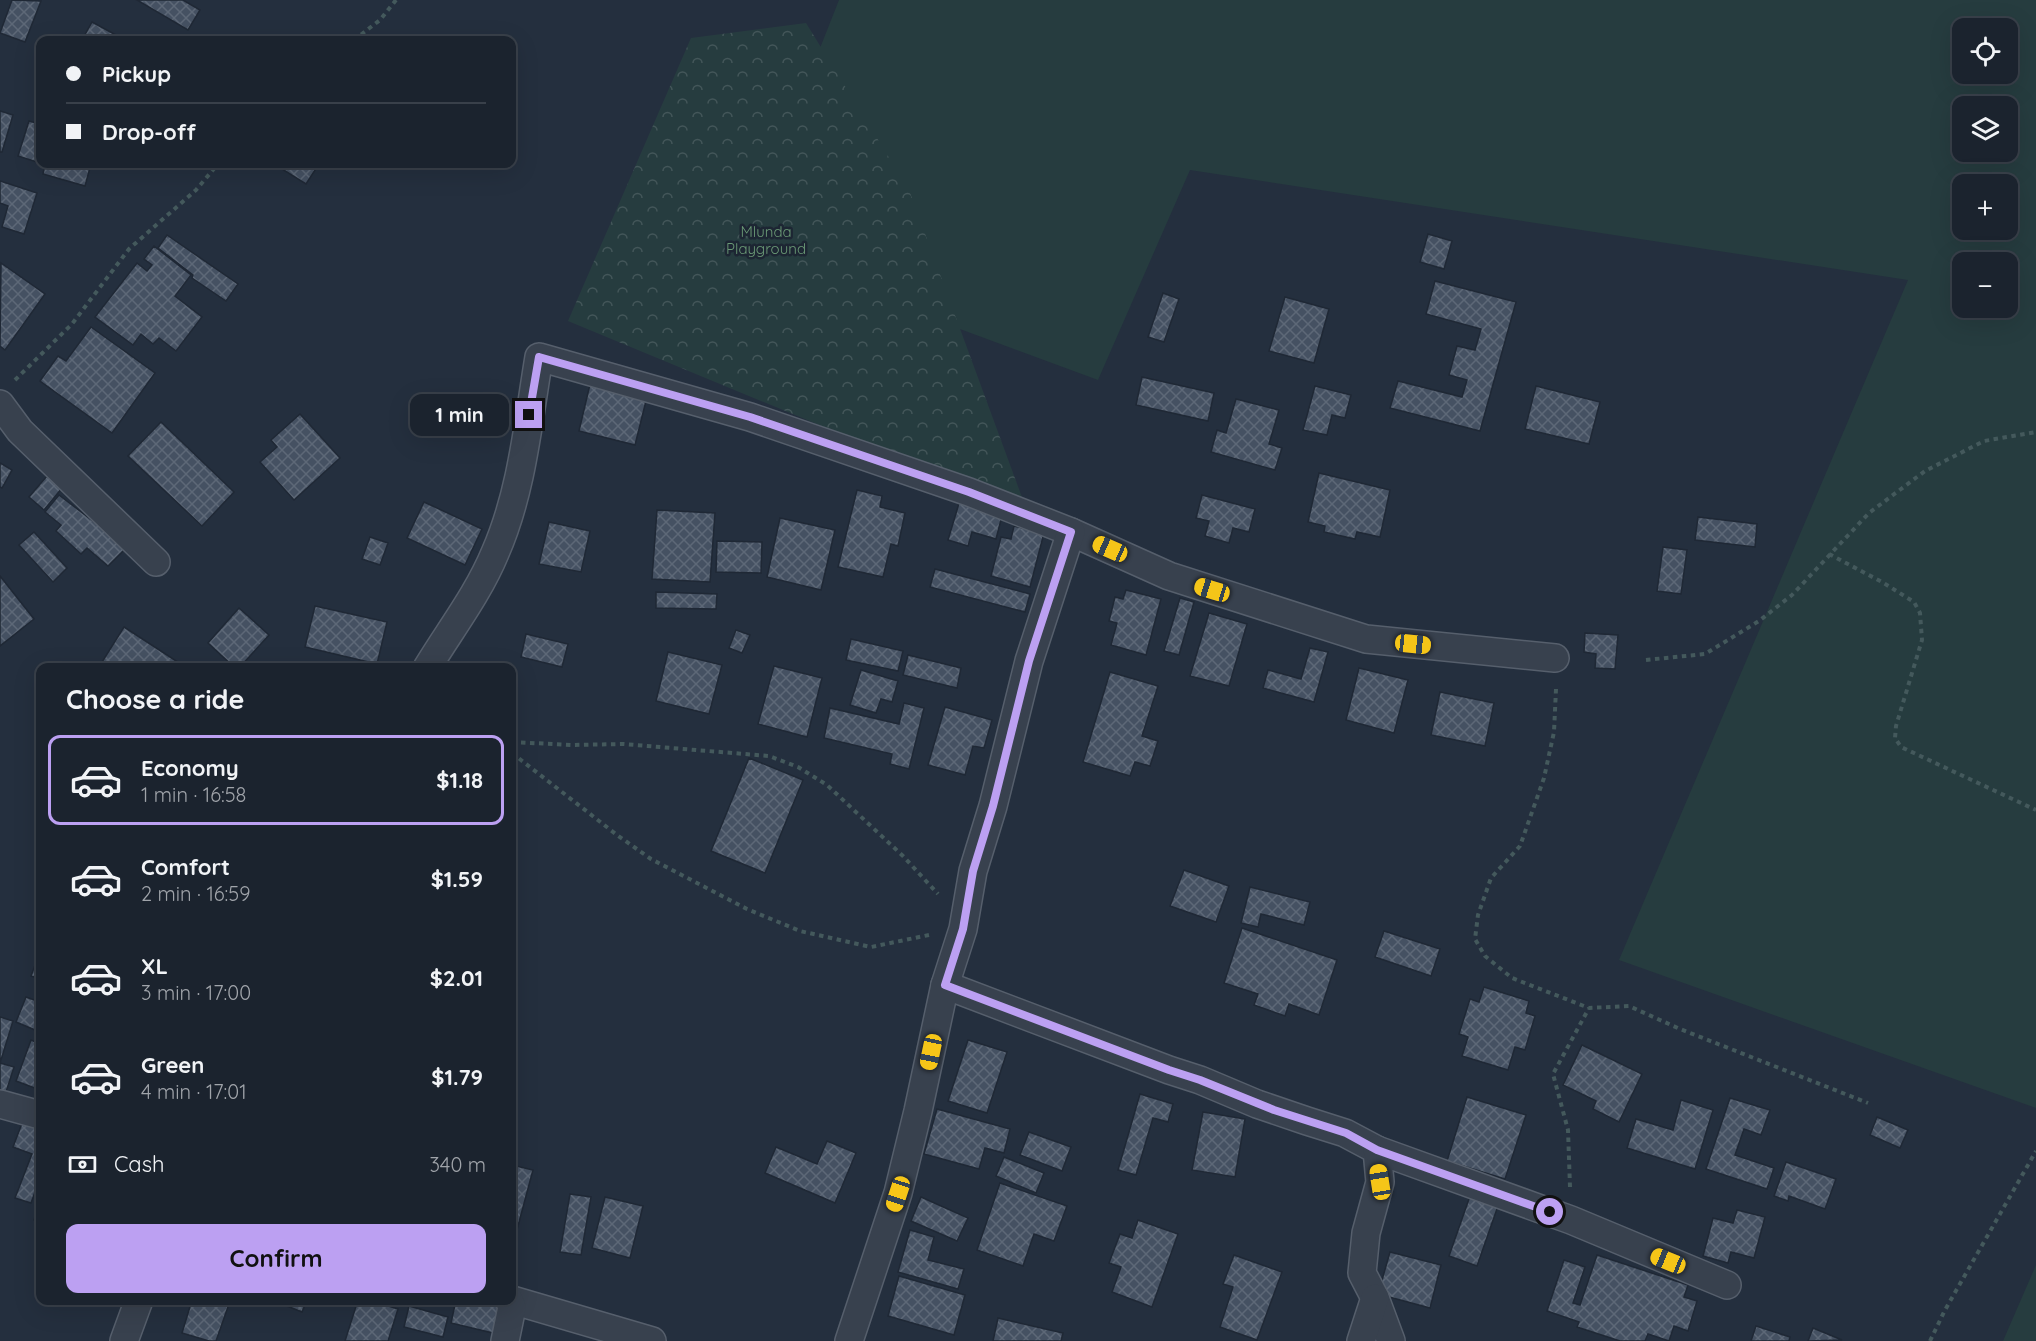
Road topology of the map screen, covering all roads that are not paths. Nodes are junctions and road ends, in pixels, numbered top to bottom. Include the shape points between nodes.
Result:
1 (4, 396) edge
2 (1071, 532) junction
3 (156, 562) dead end
4 (1555, 658) road end
5 (431, 663) edge
6 (945, 985) junction
7 (0, 1104) edge
8 (36, 1114) edge
9 (1377, 1150) junction
10 (1727, 1285) dead end
11 (1375, 1298) junction
12 (516, 1302) edge
13 (137, 1305) edge
14 (511, 1305) edge
15 (124, 1341) edge
16 (505, 1341) edge
17 (652, 1341) edge
18 (849, 1341) edge
19 (1361, 1341) edge
20 (1391, 1341) edge

1 - 3 street via 20,430
2 - 4 street via 1169,576 1366,639
2 - 5 street via 969,492 750,417 539,357 513,506 495,555
2 - 6 street via 1029,661 973,871 963,929
6 - 9 street via 1257,1104 1346,1133
6 - 18 street via 898,1194
7 - 8 street
9 - 10 street via 1571,1220
9 - 11 street via 1380,1182 1366,1233 1362,1273
11 - 19 street
11 - 20 street
12 - 17 street
13 - 15 street
14 - 16 street

